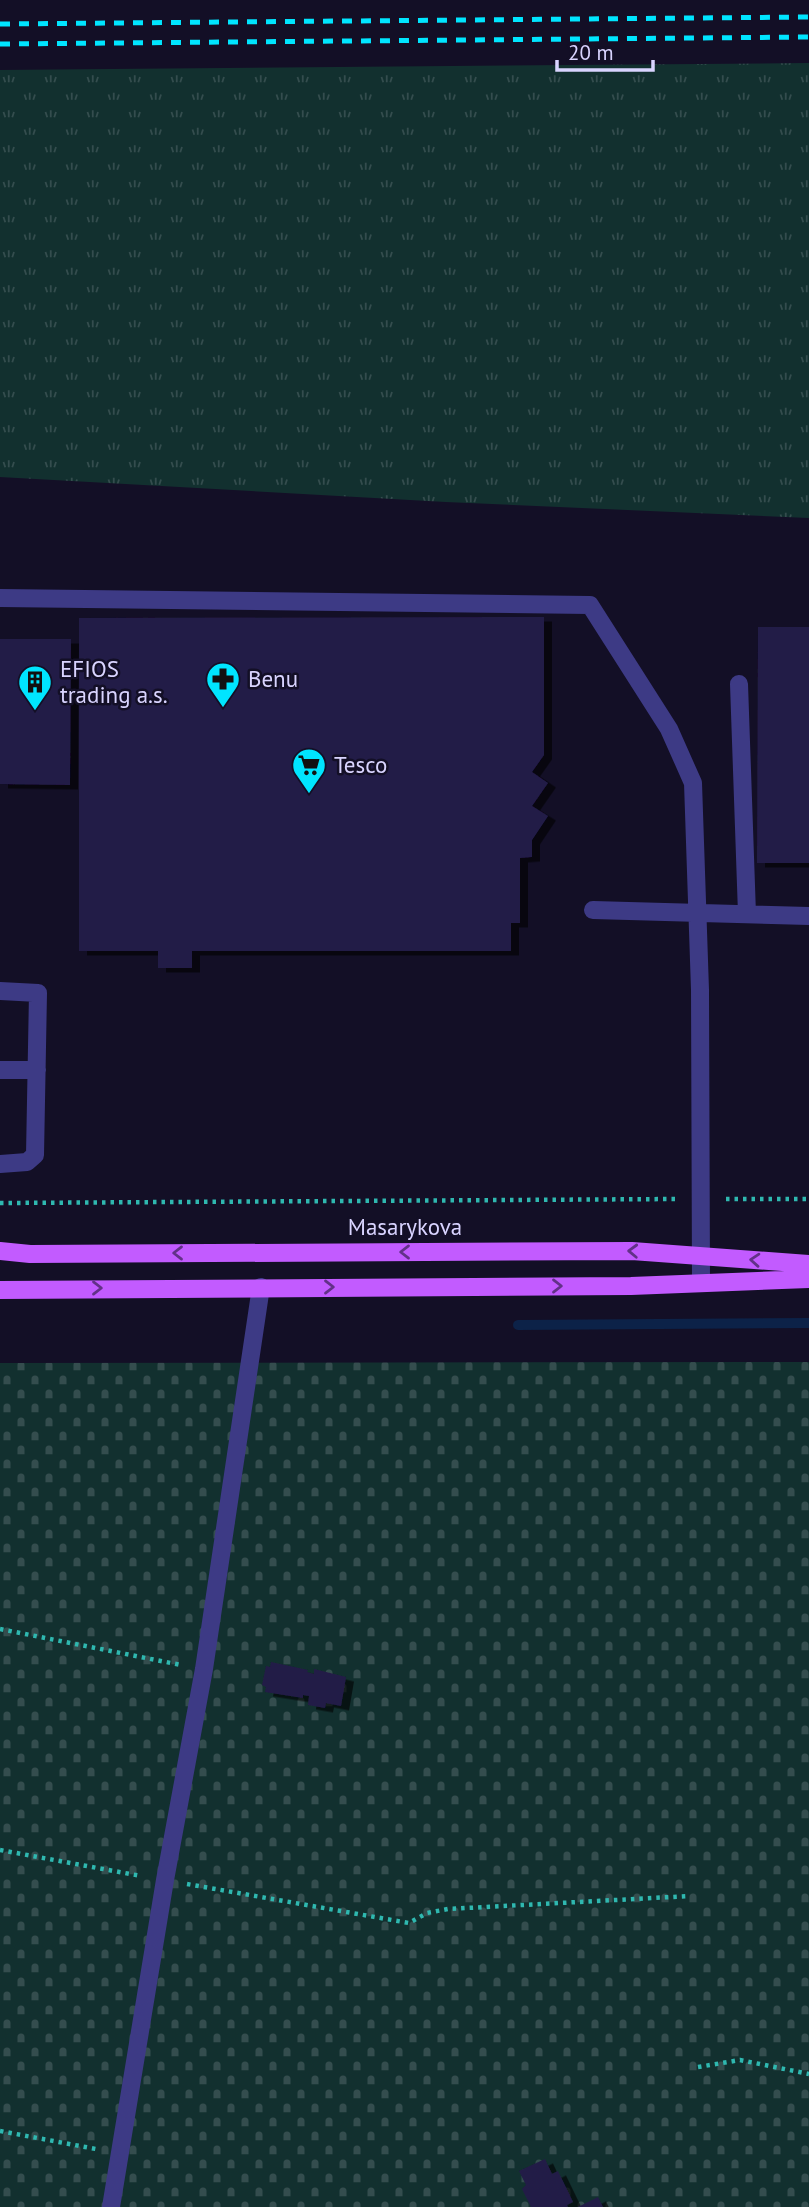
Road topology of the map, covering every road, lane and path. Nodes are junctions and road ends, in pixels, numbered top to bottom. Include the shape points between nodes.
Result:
1 (0, 598) edge
2 (739, 684) dead end
3 (593, 909) dead end
4 (697, 913) junction
5 (747, 914) junction
6 (809, 916) edge
7 (0, 991) edge
8 (0, 1070) edge
9 (37, 1070) junction
10 (0, 1164) edge
11 (701, 1199) junction
12 (809, 1199) edge
13 (0, 1203) edge
14 (0, 1251) edge
15 (701, 1256) junction
16 (809, 1264) edge
17 (809, 1279) edge
18 (701, 1283) junction
19 (261, 1287) junction
20 (0, 1290) edge
21 (0, 1629) edge
22 (204, 1669) junction
23 (0, 1850) edge
24 (165, 1880) junction
25 (690, 1896) dead end
26 (698, 2067) dead end
27 (809, 2074) edge
28 (0, 2132) edge
29 (121, 2153) junction
30 (111, 2207) edge

1 - 4 lane via 590,605 669,729 693,783
2 - 5 lane
3 - 4 lane
4 - 5 lane
4 - 11 lane
5 - 6 lane
7 - 9 lane via 38,993
8 - 9 lane
9 - 10 lane via 35,1155 27,1162
11 - 12 path
11 - 13 path
11 - 15 lane
15 -> 14 main road, Masarykova via 632,1251
16 -> 15 main road, Masarykova
15 - 18 lane
17 - 18 main road
19 -> 18 main road
20 -> 19 main road
19 - 22 lane
21 - 22 path
22 - 24 lane
23 - 24 path
24 - 25 path via 409,1923 447,1909
24 - 29 lane
26 - 27 path via 740,2060
28 - 29 path
29 - 30 lane

